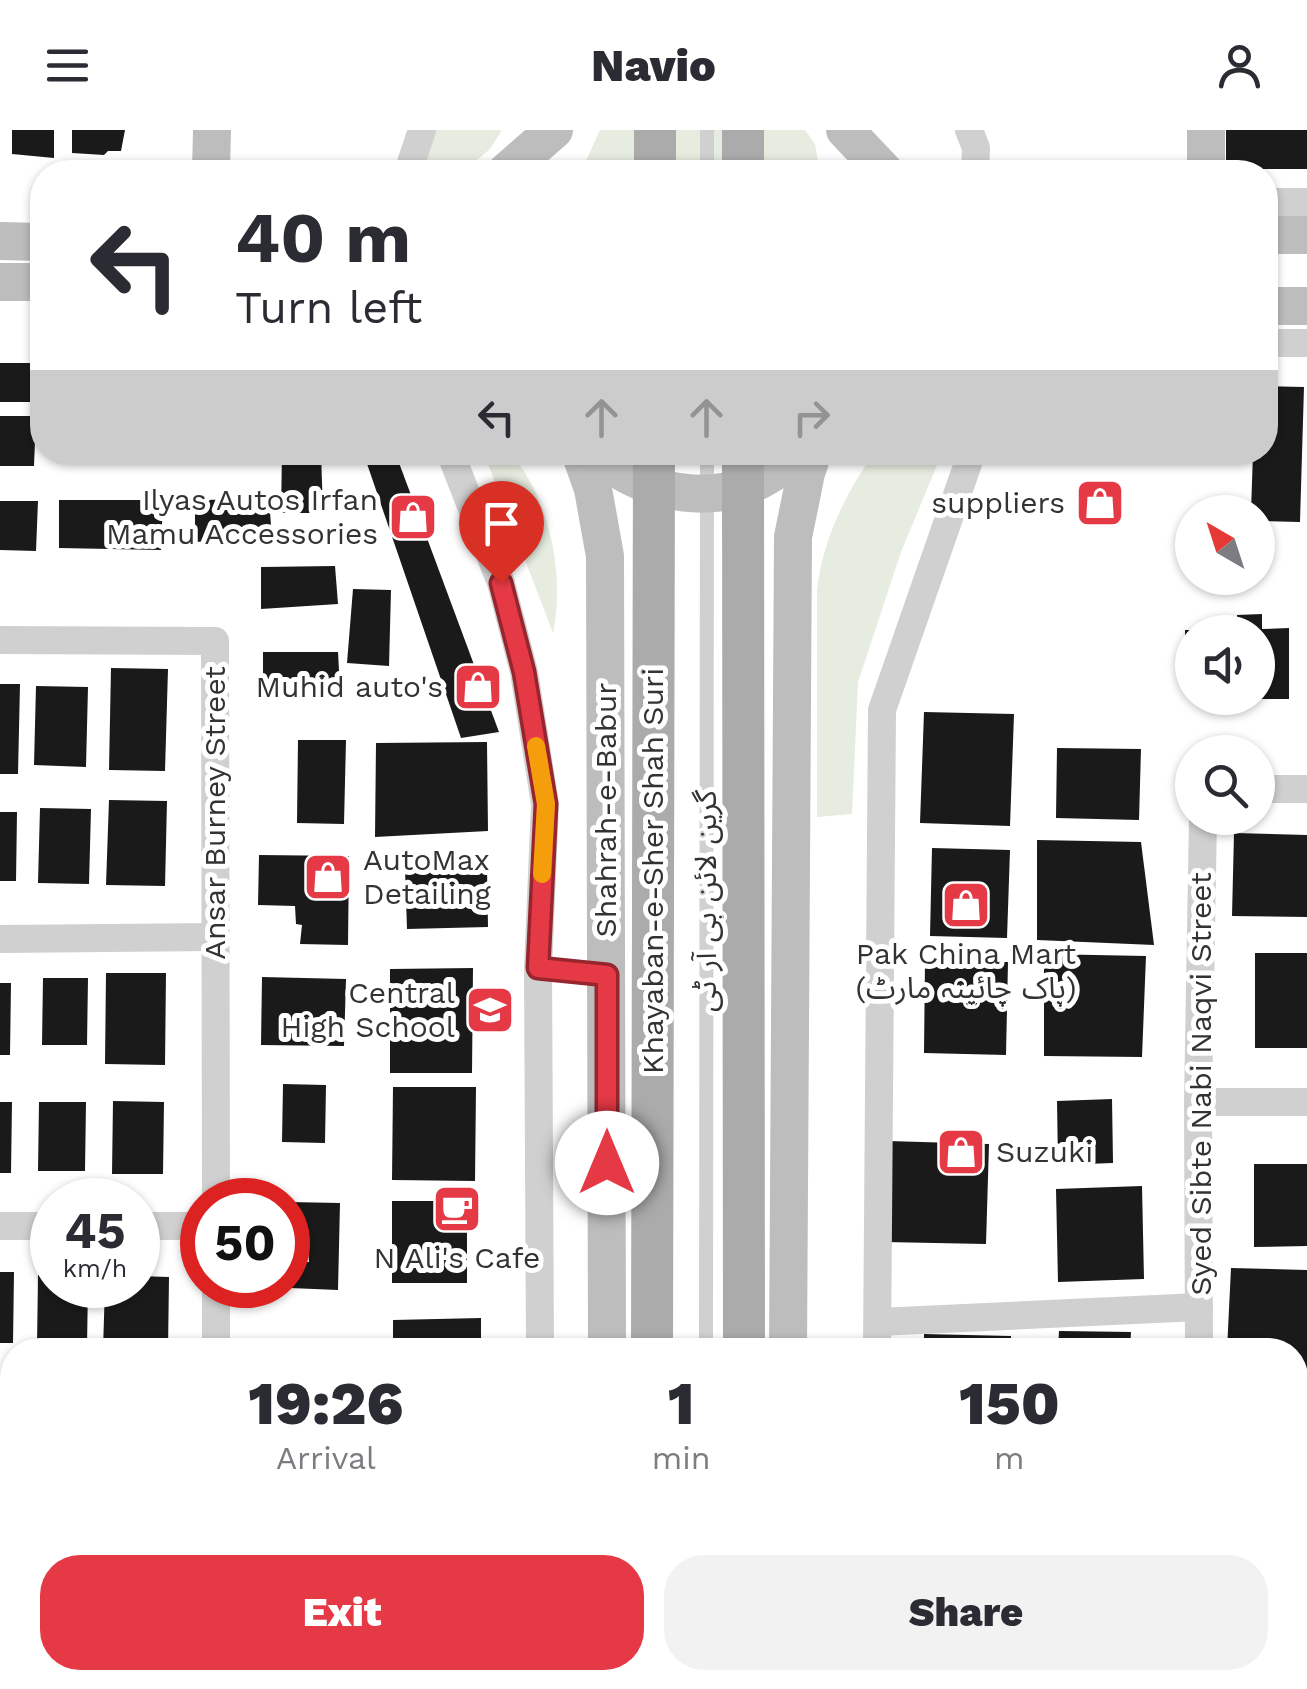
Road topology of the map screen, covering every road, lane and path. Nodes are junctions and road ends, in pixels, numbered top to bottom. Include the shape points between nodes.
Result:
1 (212, 130) edge
2 (422, 130) edge
3 (554, 130) edge
4 (563, 130) edge
5 (655, 130) edge
6 (707, 130) edge
7 (744, 130) edge
8 (834, 130) edge
9 (845, 130) edge
10 (969, 130) edge
11 (1206, 130) edge
12 (211, 160) edge
13 (412, 160) edge
14 (520, 160) edge
15 (554, 160) edge
16 (655, 160) edge
17 (707, 160) edge
18 (744, 160) edge
19 (845, 160) edge
20 (874, 160) edge
21 (976, 160) edge
22 (1206, 160) edge
23 (1278, 202) edge
24 (1307, 202) edge
25 (1278, 234) edge
26 (1307, 235) edge
27 (0, 242) edge
28 (30, 242) edge
29 (0, 282) edge
30 (30, 282) edge
31 (1278, 306) edge
32 (1307, 306) edge
33 (1278, 343) edge
34 (1307, 343) edge
35 (455, 465) edge
36 (585, 465) edge
37 (614, 465) edge
38 (654, 465) edge
39 (706, 465) edge
40 (744, 465) edge
41 (783, 465) edge
42 (811, 465) edge
43 (967, 465) edge
44 (0, 640) edge
45 (1275, 789) edge
46 (1307, 789) edge
47 (1203, 835) edge
48 (215, 937) junction
49 (0, 940) edge
50 (538, 968) junction
51 (607, 975) junction
52 (1198, 1102) junction
53 (1307, 1102) edge
54 (216, 1178) edge
55 (0, 1226) edge
56 (30, 1226) edge
57 (1199, 1307) junction
58 (216, 1308) edge
59 (878, 1336) edge
60 (216, 1338) edge
61 (540, 1338) edge
62 (607, 1338) edge
63 (652, 1338) edge
64 (706, 1338) edge
65 (744, 1338) edge
66 (788, 1338) edge
67 (1199, 1338) edge

1 - 12 main road
2 - 13 street
3 - 14 main road
4 - 15 main road
5 - 16 main road
6 - 17 lane
7 - 18 main road
8 - 19 main road
9 - 20 main road
10 - 21 street
11 - 22 main road
23 - 24 street
25 - 26 main road
27 - 28 main road
29 - 30 main road
31 - 32 main road
33 - 34 street
35 - 50 street via 501,583 546,804
36 - 51 main road, Shahrah-e-Babur via 604,556
37 - 41 main road via 636,481 690,494 746,486
38 - 63 main road, Khayaban-e-Sher Shah Suri
39 - 64 lane, گرین لائن بی آر ٹی
40 - 65 main road
42 - 66 main road via 793,537
43 - 59 street via 882,710
44 - 48 street, Ansar Burney Street via 215,641
45 - 46 street
47 - 52 street, Syed Sibte Nabi Naqvi Street
48 - 49 street
48 - 54 street, Ansar Burney Street
50 - 51 lane
50 - 61 street
51 - 62 main road, Shahrah-e-Babur
52 - 53 street
52 - 57 street, Syed Sibte Nabi Naqvi Street
55 - 56 street
57 - 59 street
57 - 67 street, Syed Sibte Nabi Naqvi Street
58 - 60 street

